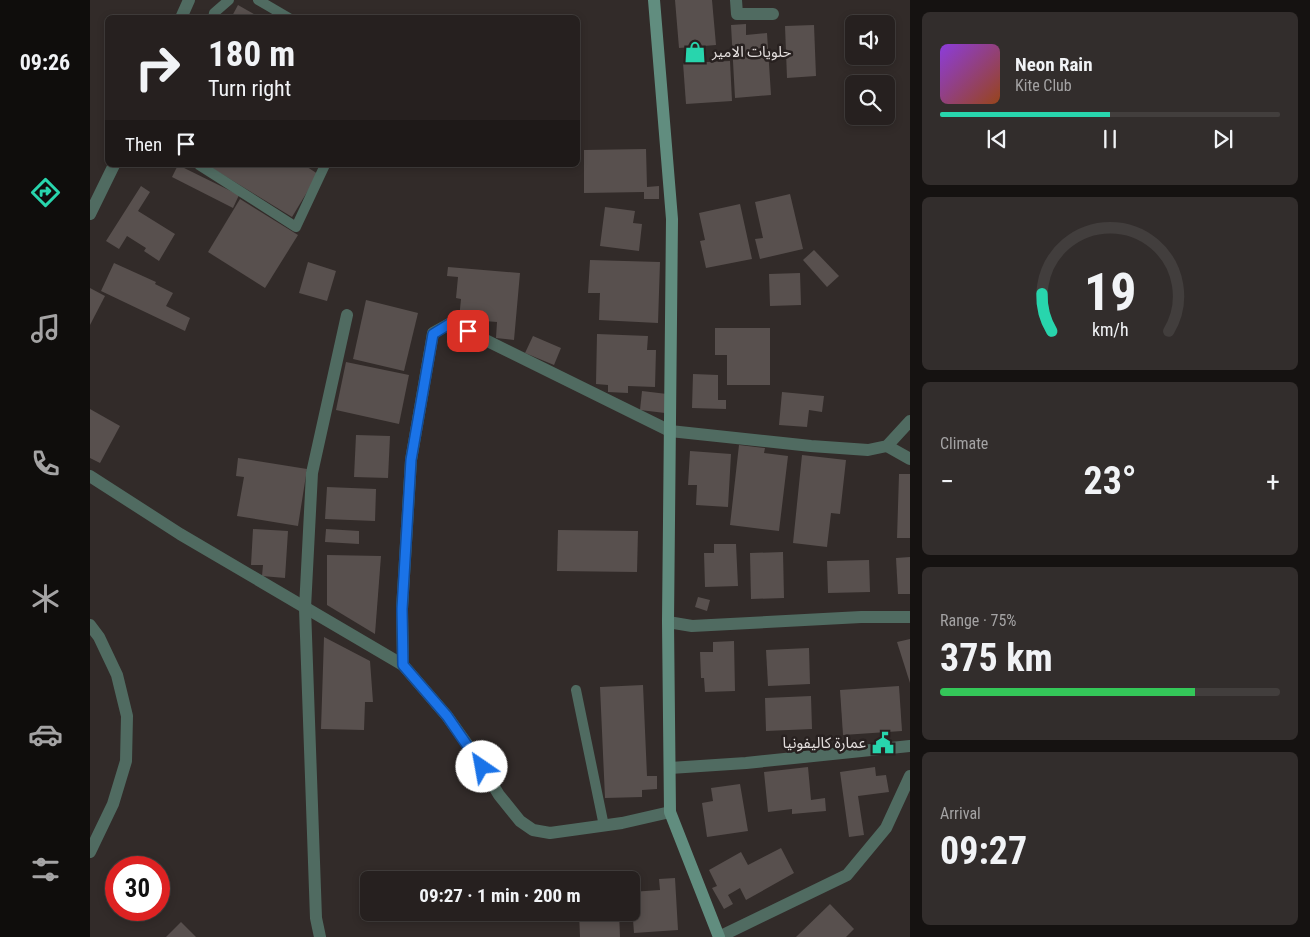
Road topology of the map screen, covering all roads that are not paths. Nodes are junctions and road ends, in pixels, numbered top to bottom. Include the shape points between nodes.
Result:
1 (188, 0) edge
2 (229, 0) edge
3 (258, 0) edge
4 (654, 0) edge
5 (736, 0) edge
6 (773, 14) dead end
7 (183, 15) edge
8 (214, 15) edge
9 (284, 15) edge
10 (113, 167) edge
11 (202, 167) edge
12 (322, 167) edge
13 (91, 209) edge
14 (347, 315) dead end
15 (910, 421) edge
16 (670, 431) junction
17 (887, 446) junction
18 (910, 459) edge
19 (90, 476) edge
20 (305, 608) junction
21 (910, 617) edge
22 (668, 622) junction
23 (90, 625) edge
24 (403, 665) junction
25 (576, 690) dead end
26 (910, 746) edge
27 (670, 768) junction
28 (910, 776) edge
29 (670, 812) junction
30 (604, 826) junction
31 (90, 852) edge
32 (320, 937) edge
33 (719, 937) edge

1 - 7 street
2 - 8 lane
3 - 9 lane
4 - 16 main road via 672,219
5 - 6 street via 737,14
10 - 13 street
11 - 12 lane via 296,228
14 - 20 street via 312,473
15 - 17 street
16 - 17 street via 839,448 868,450
16 - 22 main road
16 - 24 street via 451,323 433,334 411,460 402,609
17 - 18 street
19 - 20 street
20 - 24 street
20 - 32 street via 316,918
21 - 22 street via 692,626
22 - 27 main road
23 - 31 street via 117,676 127,716 126,761 113,804
24 - 30 street via 447,716 520,821 533,830 550,833
25 - 30 lane
26 - 27 street
27 - 29 main road
28 - 33 street via 886,828 847,875
29 - 30 street
29 - 33 main road

